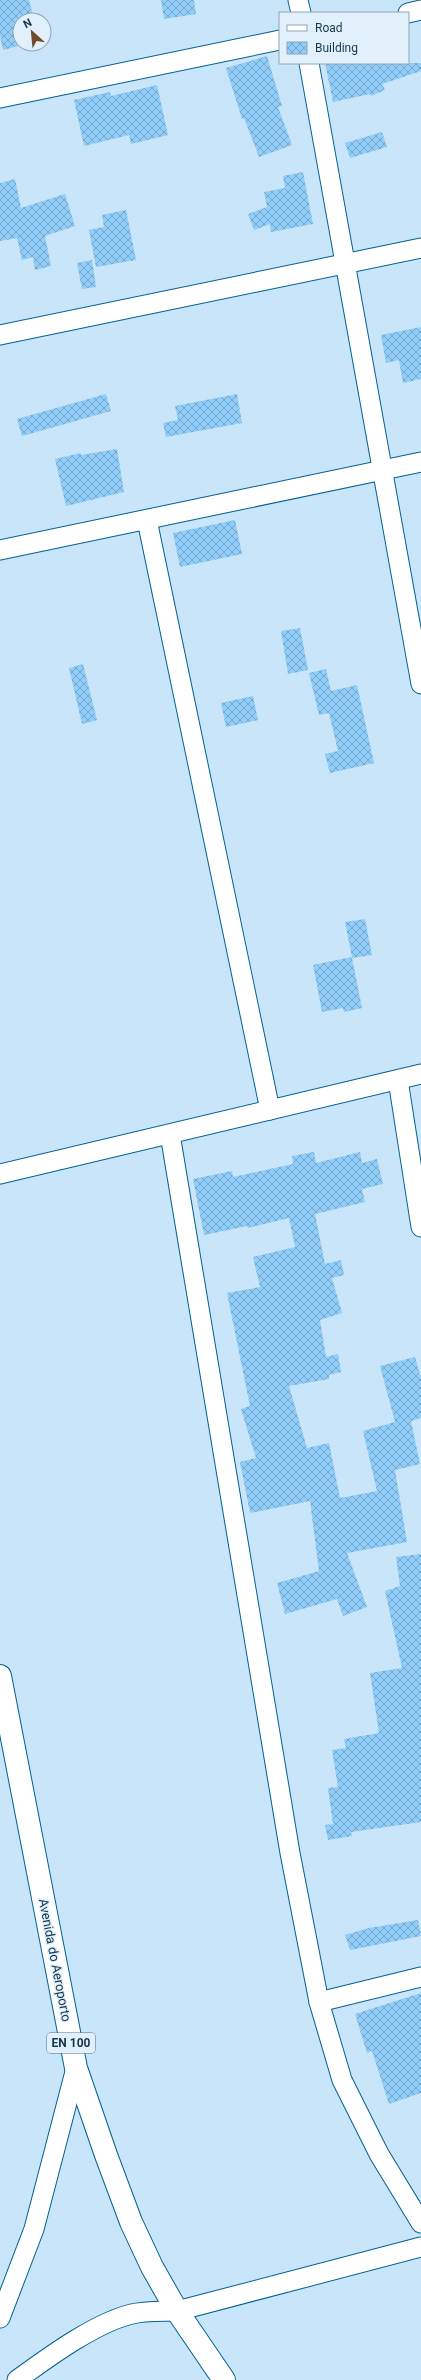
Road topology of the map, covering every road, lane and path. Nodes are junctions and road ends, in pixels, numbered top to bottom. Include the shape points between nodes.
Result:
1 (298, 0) edge
2 (421, 10) edge
3 (300, 12) edge
4 (409, 13) edge
5 (279, 40) edge
6 (309, 64) edge
7 (0, 98) edge
8 (421, 248) edge
9 (345, 263) junction
10 (0, 335) edge
11 (421, 462) edge
12 (382, 470) junction
13 (147, 520) junction
14 (0, 550) edge
15 (421, 684) edge
16 (421, 1074) edge
17 (398, 1080) junction
18 (270, 1110) junction
19 (170, 1134) junction
20 (0, 1174) edge
21 (421, 1226) edge
22 (0, 1676) edge
23 (421, 1978) edge
24 (319, 2002) junction
25 (76, 2068) junction
26 (421, 2223) edge
27 (421, 2248) edge
28 (177, 2310) junction
29 (0, 2318) edge
30 (17, 2380) edge
31 (224, 2380) edge

1 - 3 street
2 - 4 street
5 - 7 street
6 - 9 street
8 - 9 street
9 - 10 street
9 - 12 street
11 - 12 street
12 - 13 street
12 - 15 street
13 - 14 street
13 - 18 street
16 - 17 street
17 - 18 street
17 - 21 street
18 - 19 street
19 - 20 street
19 - 24 street via 290,1852
22 - 25 main road, Avenida do Aeroporto / EN 100
23 - 24 street
24 - 26 street via 342,2080 379,2154
25 - 28 main road, Avenida do Aeroporto / EN 100 via 131,2222 152,2267
25 - 29 street via 34,2229
27 - 28 street
28 - 30 street via 136,2313 101,2325 36,2365
28 - 31 main road, Avenida do Aeroporto / EN 100

